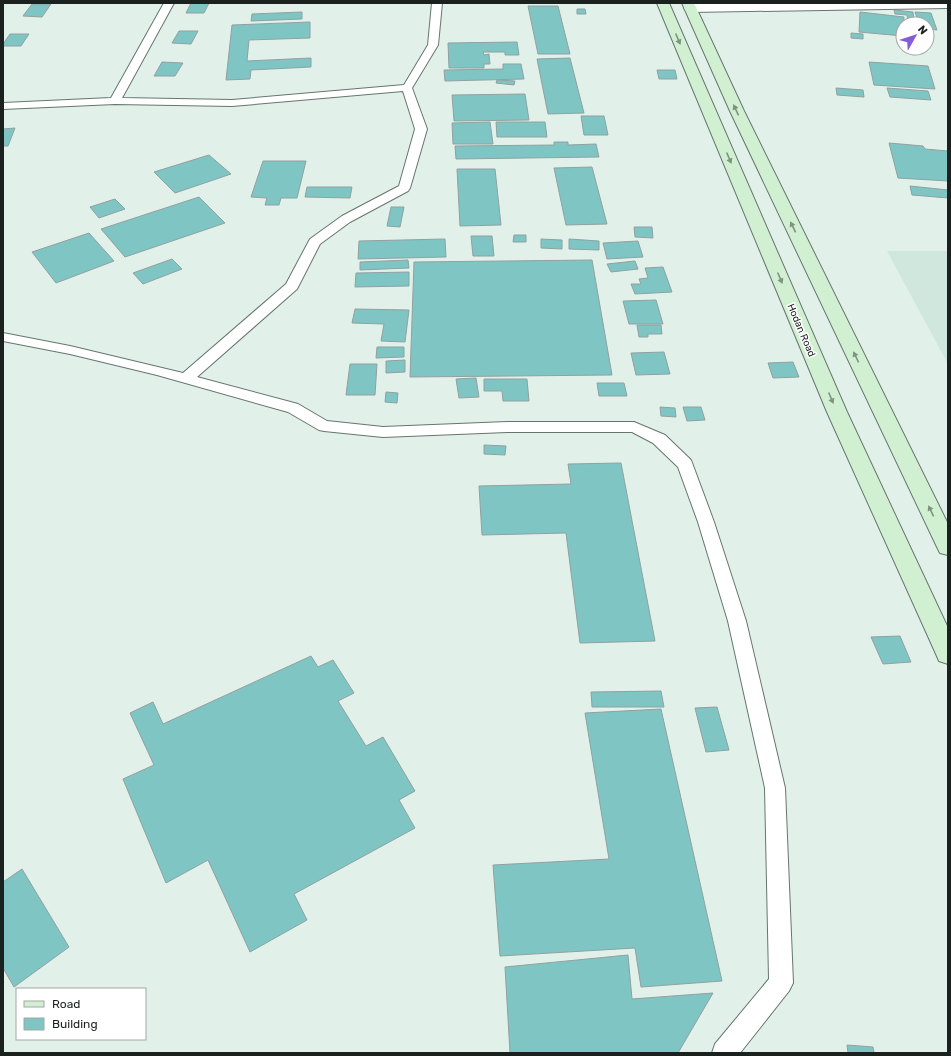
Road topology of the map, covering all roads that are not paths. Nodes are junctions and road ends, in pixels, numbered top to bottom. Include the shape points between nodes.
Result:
1 (169, 3) edge
2 (437, 3) edge
3 (662, 3) edge
4 (948, 4) edge
5 (689, 6) edge
6 (407, 88) junction
7 (115, 101) junction
8 (3, 106) edge
9 (3, 337) edge
10 (186, 379) junction
11 (948, 547) edge
12 (948, 654) edge
13 (724, 1053) edge

1 - 7 lane
2 - 6 lane via 433,45
3 -> 12 main road, Hodan Road via 837,412
4 - 5 street
11 -> 5 main road via 737,111
6 - 7 lane via 232,103
6 - 10 lane via 421,129 404,188 346,219 314,242 292,286
7 - 8 lane
9 - 10 lane
10 - 13 lane via 293,408 324,426 383,432 507,427 634,427 659,439 685,464 737,621 775,788 781,983

